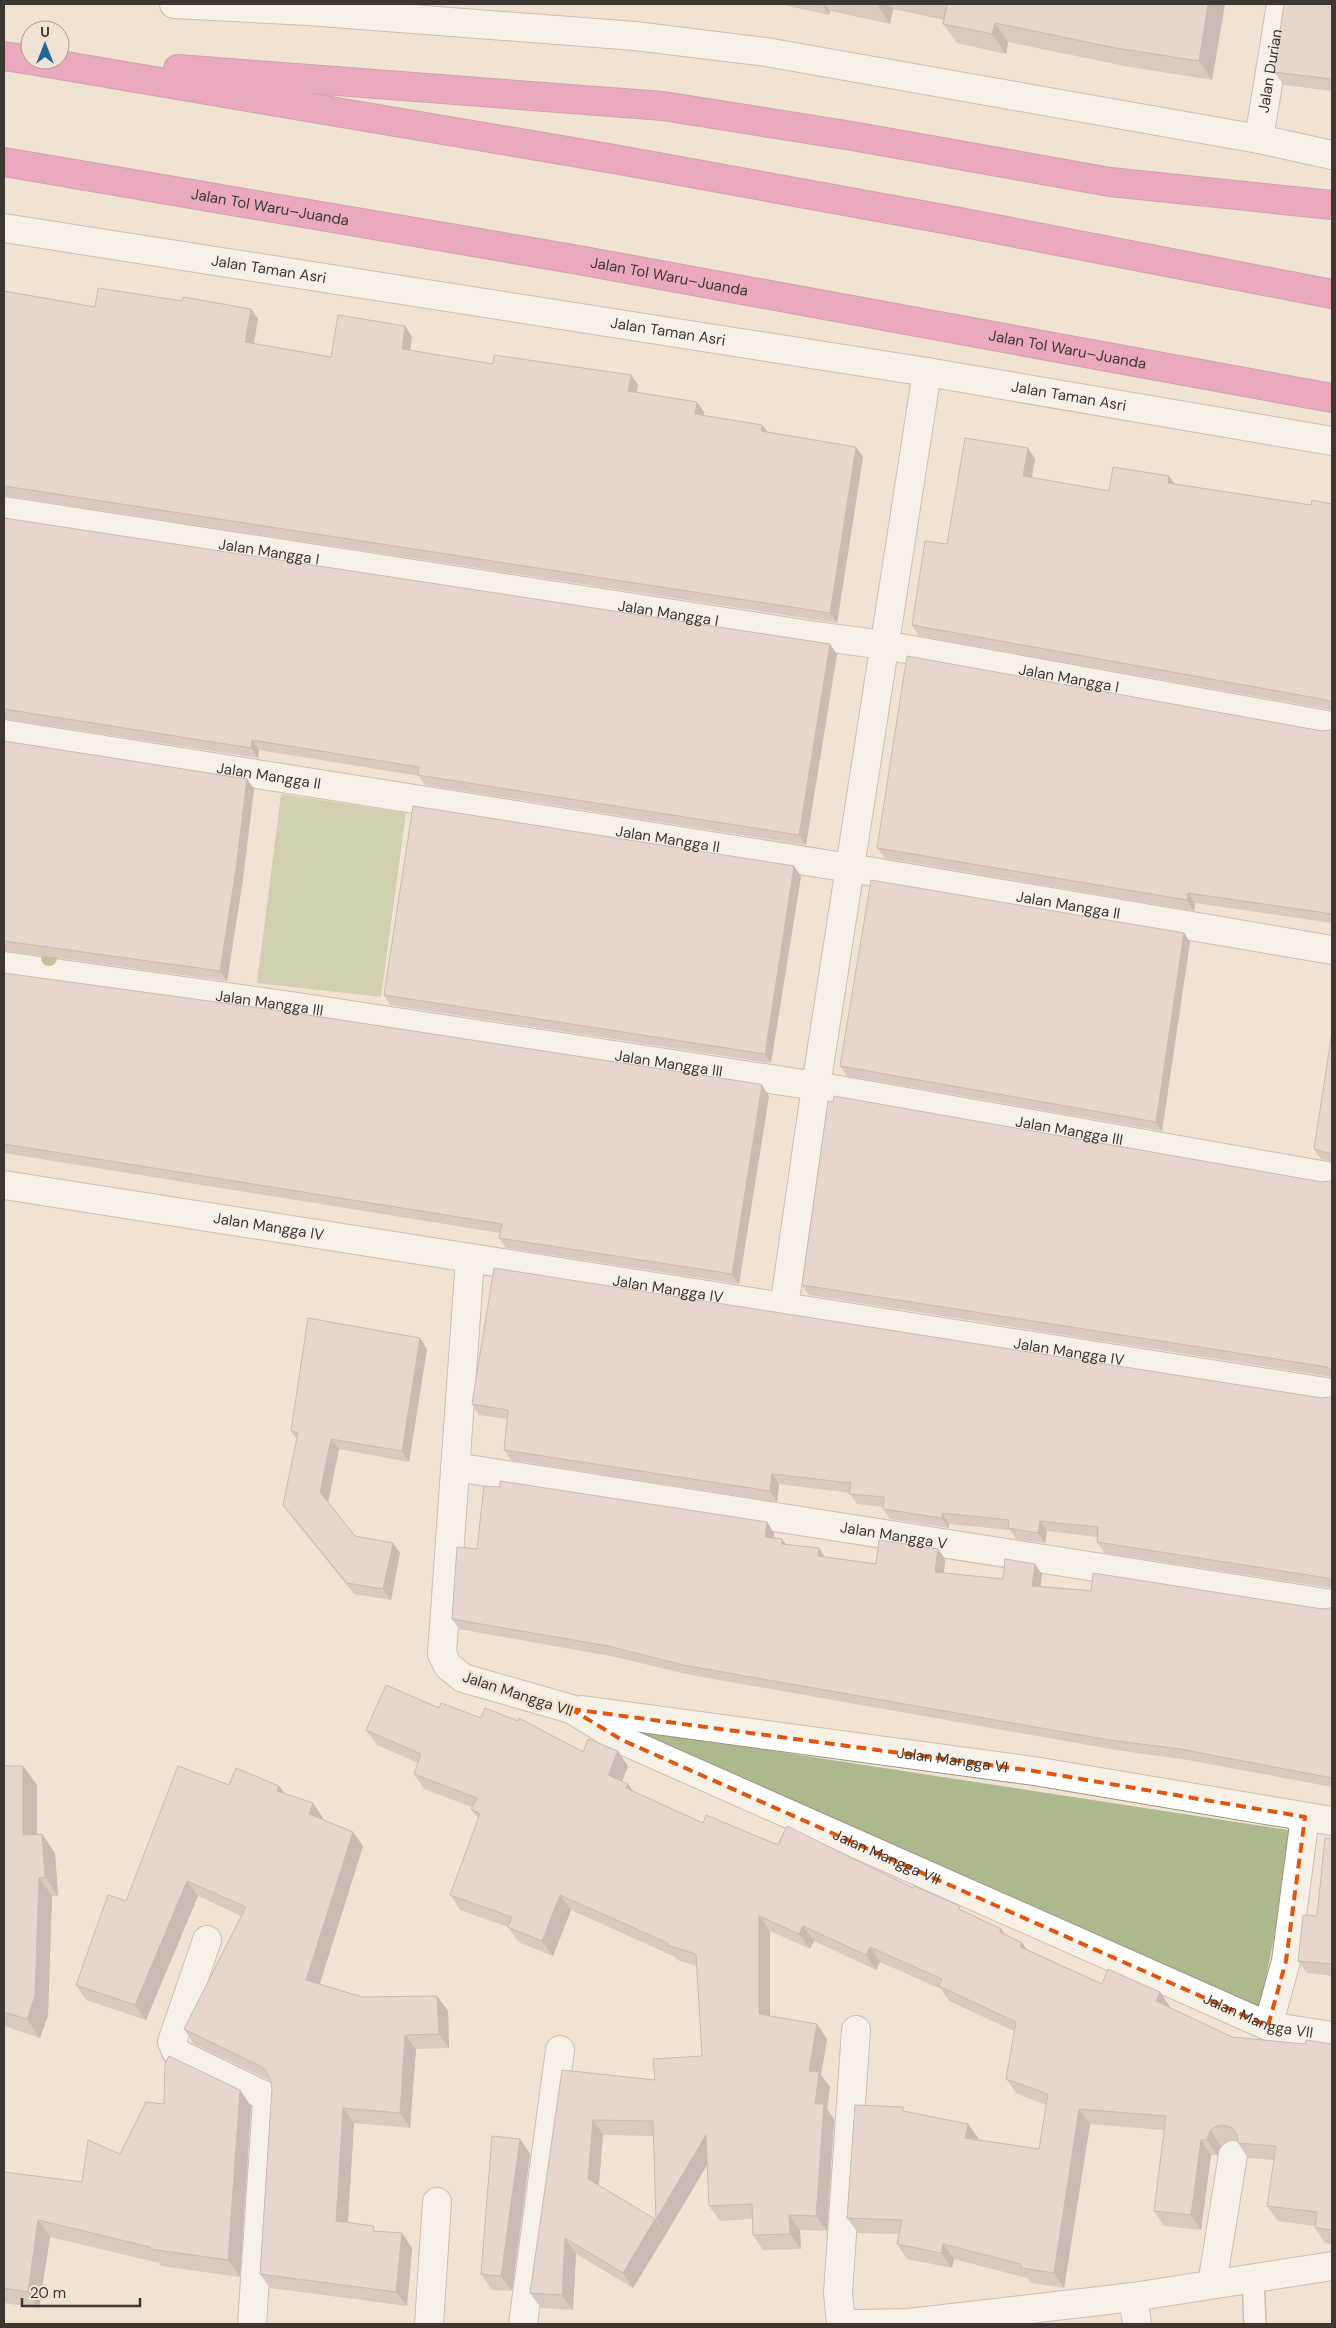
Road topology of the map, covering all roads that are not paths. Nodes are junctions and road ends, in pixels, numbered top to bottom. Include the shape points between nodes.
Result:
1 (174, 4) edge
2 (1281, 4) edge
3 (309, 8) edge
4 (70, 62) edge
5 (70, 66) edge
6 (1259, 139) junction
7 (1332, 155) edge
8 (4, 162) edge
9 (1332, 205) edge
10 (4, 228) edge
11 (1332, 294) edge
12 (927, 372) junction
13 (1332, 398) edge
14 (1332, 441) edge
15 (4, 511) edge
16 (884, 645) junction
17 (1332, 726) edge
18 (4, 734) edge
19 (850, 868) junction
20 (1332, 950) edge
21 (4, 966) edge
22 (816, 1086) junction
23 (1332, 1178) edge
24 (4, 1185) edge
25 (470, 1259) junction
26 (784, 1308) junction
27 (1332, 1393) edge
28 (455, 1467) junction
29 (1332, 1604) edge
30 (571, 1709) junction
31 (1305, 1817) junction
32 (1332, 1821) edge
33 (207, 1940) dead end
34 (1268, 2026) junction
35 (856, 2030) dead end
36 (1332, 2036) edge
37 (560, 2050) dead end
38 (1233, 2155) dead end
39 (437, 2202) dead end
40 (1332, 2266) edge
41 (1253, 2278) junction
42 (1212, 2284) junction
43 (1132, 2297) junction
44 (252, 2324) edge
45 (429, 2324) edge
46 (523, 2324) edge
47 (841, 2324) edge
48 (856, 2324) edge
49 (909, 2324) edge
50 (1137, 2324) edge
51 (1256, 2324) edge

1 - 3 street
2 - 6 street, Jalan Durian
3 - 6 street via 698,42
4 - 9 highway via 663,106 1110,182
5 - 11 highway via 614,159
6 - 7 street
8 - 13 highway, Jalan Tol Waru–Juanda via 574,259
10 - 12 street, Jalan Taman Asri
12 - 14 street, Jalan Taman Asri
12 - 16 street
15 - 16 street, Jalan Mangga I
16 - 17 street, Jalan Mangga I
16 - 19 street
18 - 19 street, Jalan Mangga II
19 - 20 street, Jalan Mangga II
19 - 22 street
21 - 22 street, Jalan Mangga III via 307,1008
22 - 23 street, Jalan Mangga III
22 - 26 street
24 - 25 street, Jalan Mangga IV
25 - 26 street, Jalan Mangga IV
25 - 28 street
26 - 27 street, Jalan Mangga IV
28 - 29 street, Jalan Mangga V
28 - 30 street, Jalan Mangga VII via 442,1654 448,1666 463,1678
30 - 31 street, Jalan Mangga VI via 1034,1771
30 - 34 street, Jalan Mangga VII via 622,1740
31 - 32 street, Jalan Mangga VI
31 - 34 street via 1286,1961
33 - 44 street via 172,2042 177,2053 259,2092 267,2102
34 - 36 street, Jalan Mangga VII
35 - 47 street via 838,2294
37 - 46 street
38 - 42 street
39 - 45 street
40 - 41 street
41 - 42 street
41 - 51 lane
42 - 43 street
43 - 49 street
43 - 50 street
48 - 49 street

